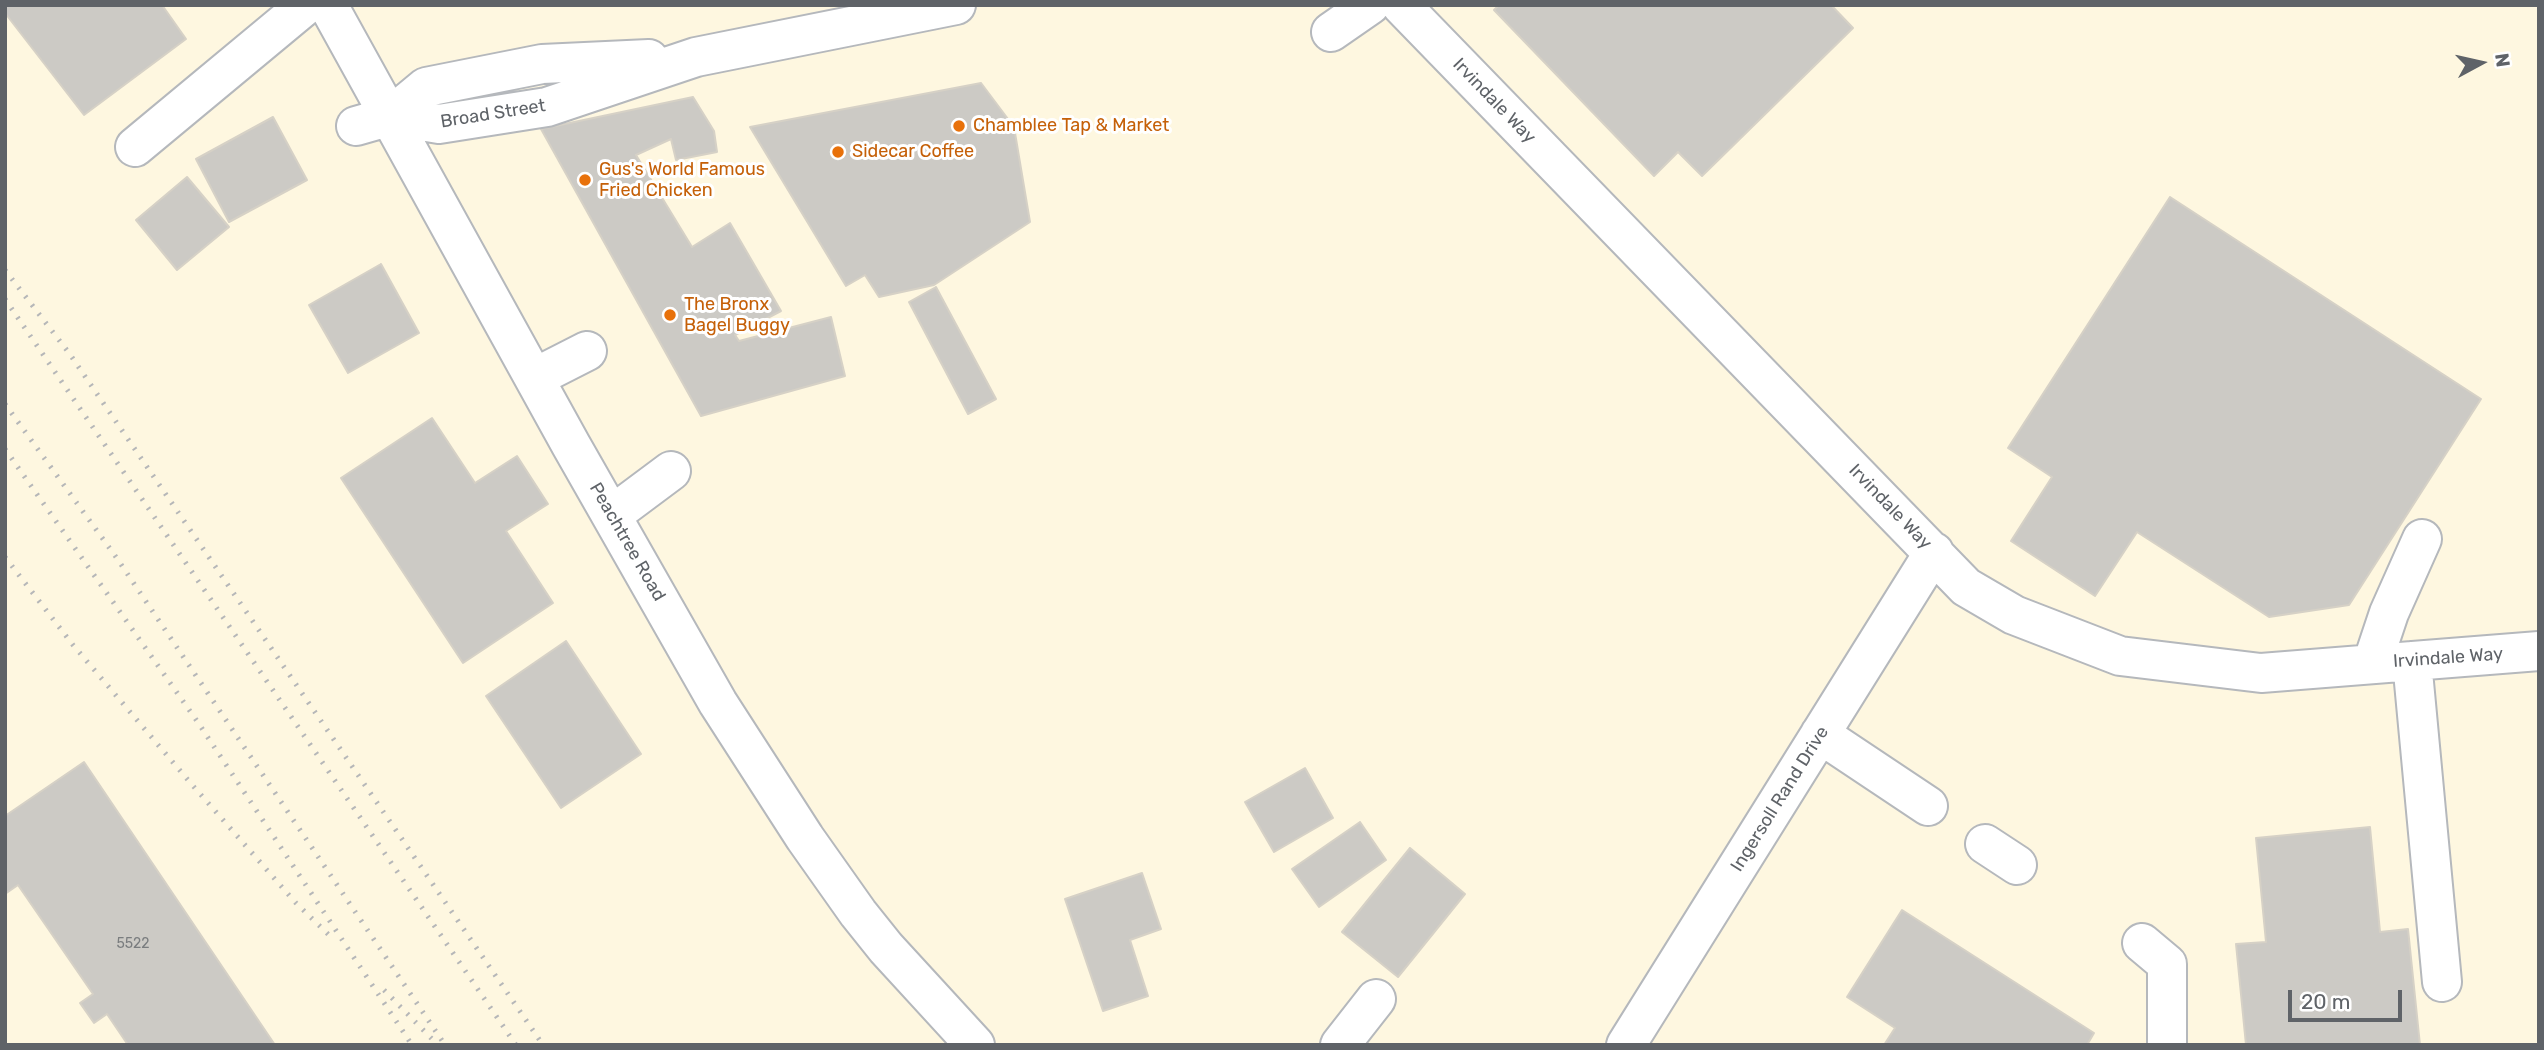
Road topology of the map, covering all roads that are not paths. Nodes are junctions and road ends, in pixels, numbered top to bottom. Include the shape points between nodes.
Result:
1 (306, 5) edge
2 (328, 5) edge
3 (956, 5) edge
4 (1370, 5) edge
5 (1401, 5) edge
6 (1331, 32) dead end
7 (374, 121) junction
8 (135, 148) dead end
9 (587, 351) dead end
10 (534, 378) junction
11 (671, 471) dead end
12 (612, 515) junction
13 (2421, 539) dead end
14 (1934, 552) junction
15 (2539, 651) edge
16 (2412, 661) junction
17 (2372, 664) junction
18 (1820, 734) junction
19 (1927, 806) dead end
20 (1985, 844) dead end
21 (2017, 865) dead end
22 (2142, 943) dead end
23 (2442, 982) dead end
24 (1376, 999) dead end
25 (975, 1045) edge
26 (1340, 1045) edge
27 (1626, 1045) edge
28 (2167, 1045) edge

1 - 8 street
2 - 7 street, Peachtree Road
3 - 7 street via 696,57 542,64 426,87
4 - 6 street
5 - 14 street, Irvindale Way
7 - 10 street, Peachtree Road
9 - 10 street
10 - 12 street, Peachtree Road
11 - 12 street
12 - 25 street, Peachtree Road via 718,703 805,838 886,948
13 - 17 street
14 - 17 street, Irvindale Way via 1966,587 2014,615 2120,656 2261,673
14 - 18 street, Ingersoll Rand Drive
15 - 16 street, Irvindale Way
16 - 17 street, Irvindale Way
16 - 23 street
18 - 19 street
18 - 27 street, Ingersoll Rand Drive
20 - 21 street
22 - 28 street via 2167,964
24 - 26 street

